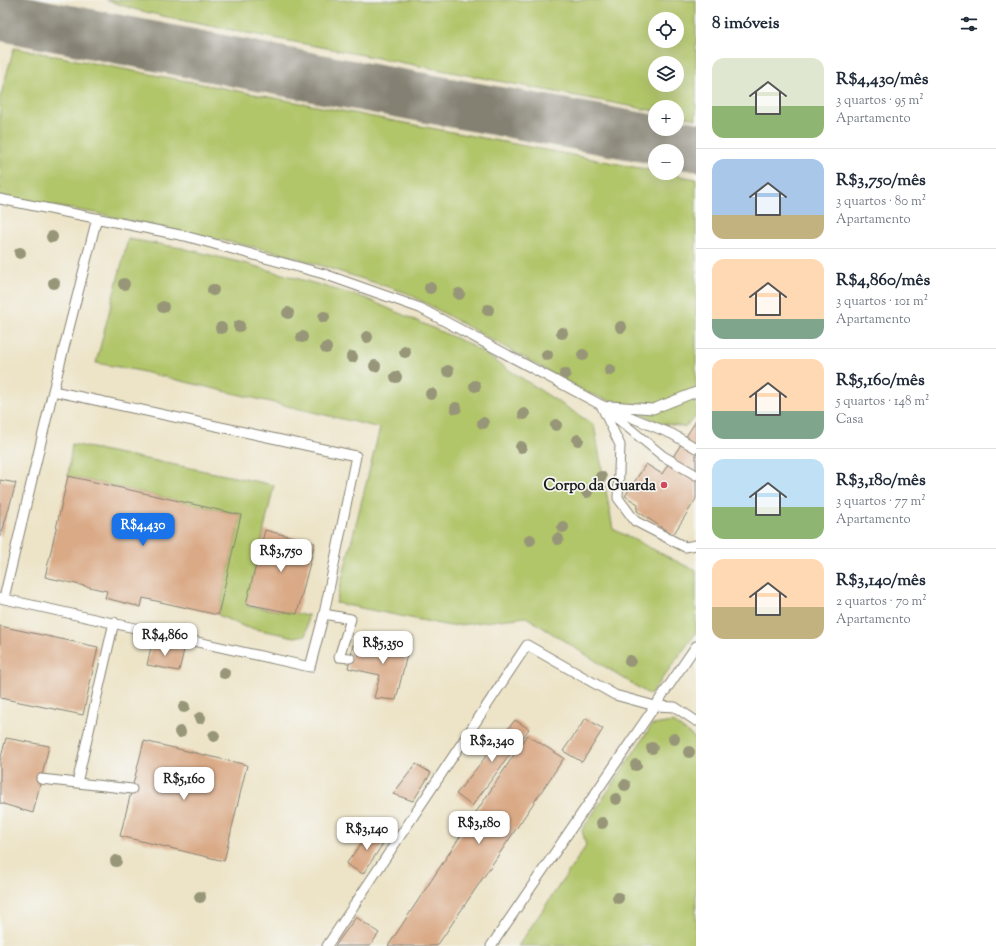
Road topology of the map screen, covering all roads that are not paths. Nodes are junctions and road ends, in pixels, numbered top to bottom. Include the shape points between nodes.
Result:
1 (0, 199) edge
2 (97, 218) junction
3 (53, 391) junction
4 (696, 392) edge
5 (601, 405) junction
6 (696, 448) edge
7 (696, 475) edge
8 (696, 545) edge
9 (2, 598) edge
10 (324, 614) junction
11 (114, 622) junction
12 (696, 646) edge
13 (350, 658) dead end
14 (655, 706) junction
15 (696, 721) edge
16 (41, 779) dead end
17 (77, 783) junction
18 (132, 789) dead end
19 (327, 946) edge
20 (491, 946) edge

1 - 2 lane
2 - 3 lane
2 - 5 lane via 185,236 317,272 420,308
3 - 9 lane
3 - 10 lane via 356,456
4 - 5 lane via 653,409
5 - 6 lane via 672,434
5 - 7 lane via 663,456
5 - 8 lane via 620,445 618,498 635,521 685,547
9 - 11 lane
10 - 11 lane via 310,666
10 - 13 lane via 351,619 339,656
11 - 17 lane
12 - 14 lane
14 - 15 lane via 675,707
14 - 19 lane via 615,695 527,645
14 - 20 lane
16 - 17 lane
17 - 18 lane

